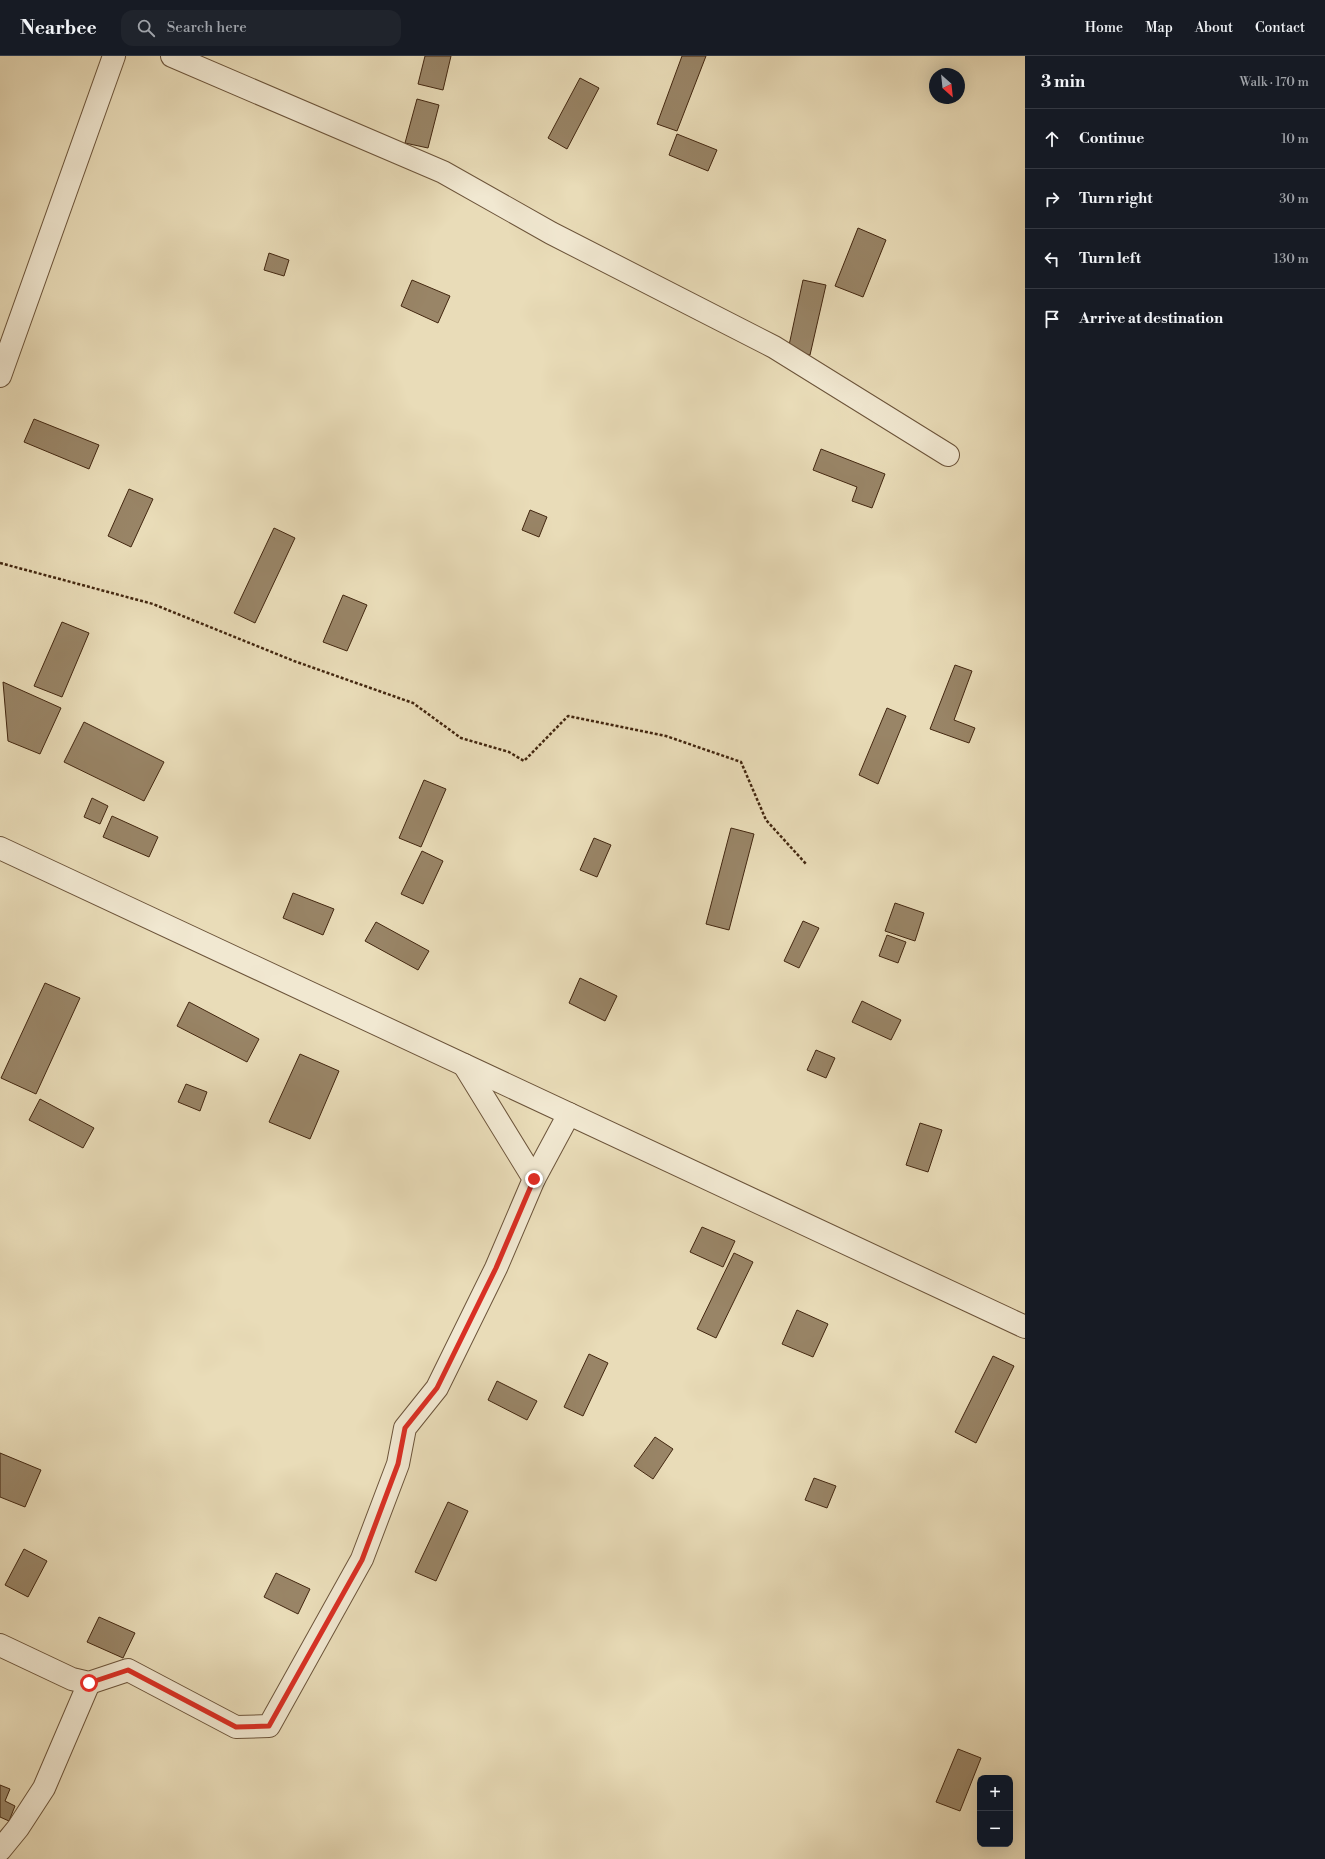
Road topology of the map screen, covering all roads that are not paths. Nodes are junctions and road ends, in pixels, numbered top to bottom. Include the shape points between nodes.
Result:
1 (114, 56) edge
2 (172, 56) edge
3 (1, 371) edge
4 (948, 455) dead end
5 (0, 848) edge
6 (464, 1065) junction
7 (569, 1114) junction
8 (534, 1179) junction
9 (1025, 1327) edge
10 (0, 1645) edge
11 (89, 1683) junction
12 (0, 1850) edge

1 - 3 street
2 - 4 street via 443,172 564,240 774,348
5 - 6 street
6 - 7 street
6 - 8 street
7 - 8 street
7 - 9 street
8 - 11 street via 496,1268 437,1388 405,1428 398,1464 362,1560 269,1726 236,1727 128,1670
10 - 11 street via 72,1679
11 - 12 street via 44,1788

